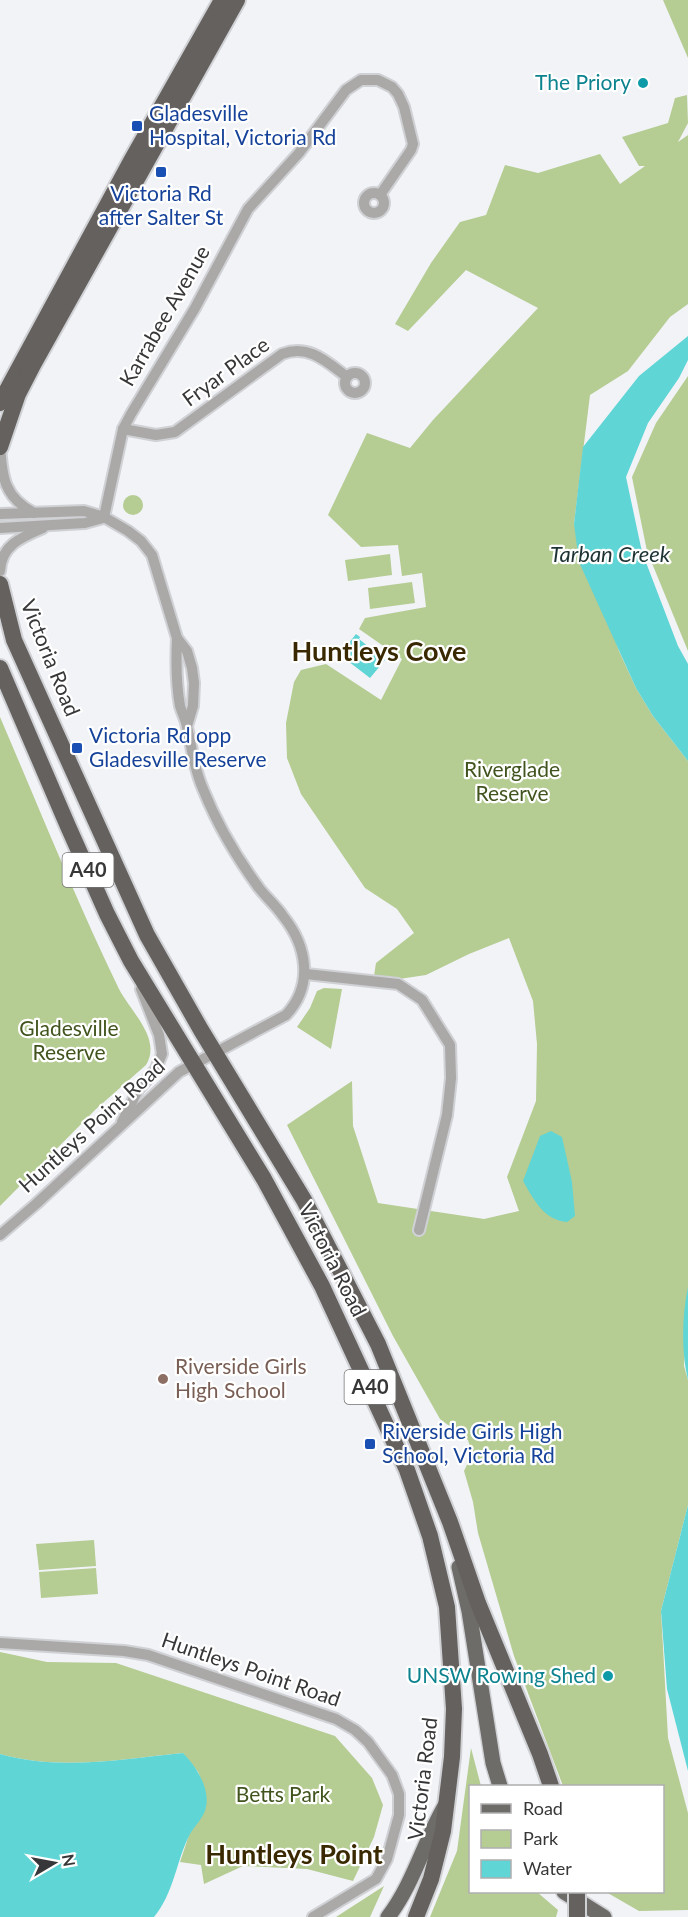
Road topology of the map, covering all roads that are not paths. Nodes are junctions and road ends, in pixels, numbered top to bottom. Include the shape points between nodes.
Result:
1 (222, 0) edge
2 (237, 0) edge
3 (380, 195) dead end
4 (347, 376) dead end
5 (0, 403) edge
6 (123, 429) junction
7 (0, 446) edge
8 (0, 514) edge
9 (36, 514) junction
10 (104, 518) junction
11 (49, 525) junction
12 (0, 528) edge
13 (0, 571) edge
14 (0, 578) edge
15 (2, 592) edge
16 (177, 638) junction
17 (0, 668) edge
18 (187, 726) junction
19 (131, 961) junction
20 (306, 974) junction
21 (215, 1052) junction
22 (194, 1063) junction
23 (119, 1128) junction
24 (419, 1230) dead end
25 (0, 1235) edge
26 (437, 1489) junction
27 (0, 1643) edge
28 (500, 1785) edge
29 (551, 1785) edge
30 (446, 1804) junction
31 (566, 1893) edge
32 (577, 1893) edge
33 (599, 1915) edge
34 (313, 1917) edge
35 (388, 1917) edge
36 (416, 1917) edge
37 (577, 1917) edge

1 - 5 highway
2 - 7 highway via 34,363 18,394
3 - 6 street, Karrabee Avenue via 413,144 398,94 385,83 369,79 346,90 299,153 248,209
4 - 6 street, Fryar Place via 313,353 289,352 174,432 156,435
6 - 10 street, Karrabee Avenue
7 - 9 street via 9,492
8 - 9 street
9 - 10 street via 84,512
10 - 11 street
10 - 16 street via 141,541 152,555
11 - 12 street
11 - 13 street via 10,545 0,562
14 - 15 street
15 - 21 highway, Victoria Road / A40 via 14,640 147,935
16 - 18 street via 180,706
16 - 18 street via 187,651 195,683
17 - 19 highway, Victoria Road / A40
18 - 20 street via 202,789 259,888 295,934
19 - 22 highway, Victoria Road / A40
19 - 23 street via 159,1035 162,1054
20 - 21 street, Huntleys Point Road via 294,1006 286,1015
20 - 24 street via 398,984 422,1000 450,1045 447,1115
21 - 22 street, Huntleys Point Road
21 - 26 highway, Victoria Road / A40 via 343,1272 378,1344
22 - 23 street, Huntleys Point Road
22 - 30 highway, Victoria Road / A40 via 322,1286 407,1470 430,1536 447,1607 452,1654 454,1709
23 - 25 street, Huntleys Point Road
26 - 28 main road via 469,1611 481,1699
26 - 29 highway, Victoria Road / A40
27 - 34 street, Huntleys Point Road via 148,1655 336,1719 356,1730 392,1775 399,1794 399,1815 387,1859 376,1879
30 - 35 main road via 412,1877
30 - 36 highway, Victoria Road / A40 via 436,1860
31 - 33 main road
32 - 37 highway, bridge

